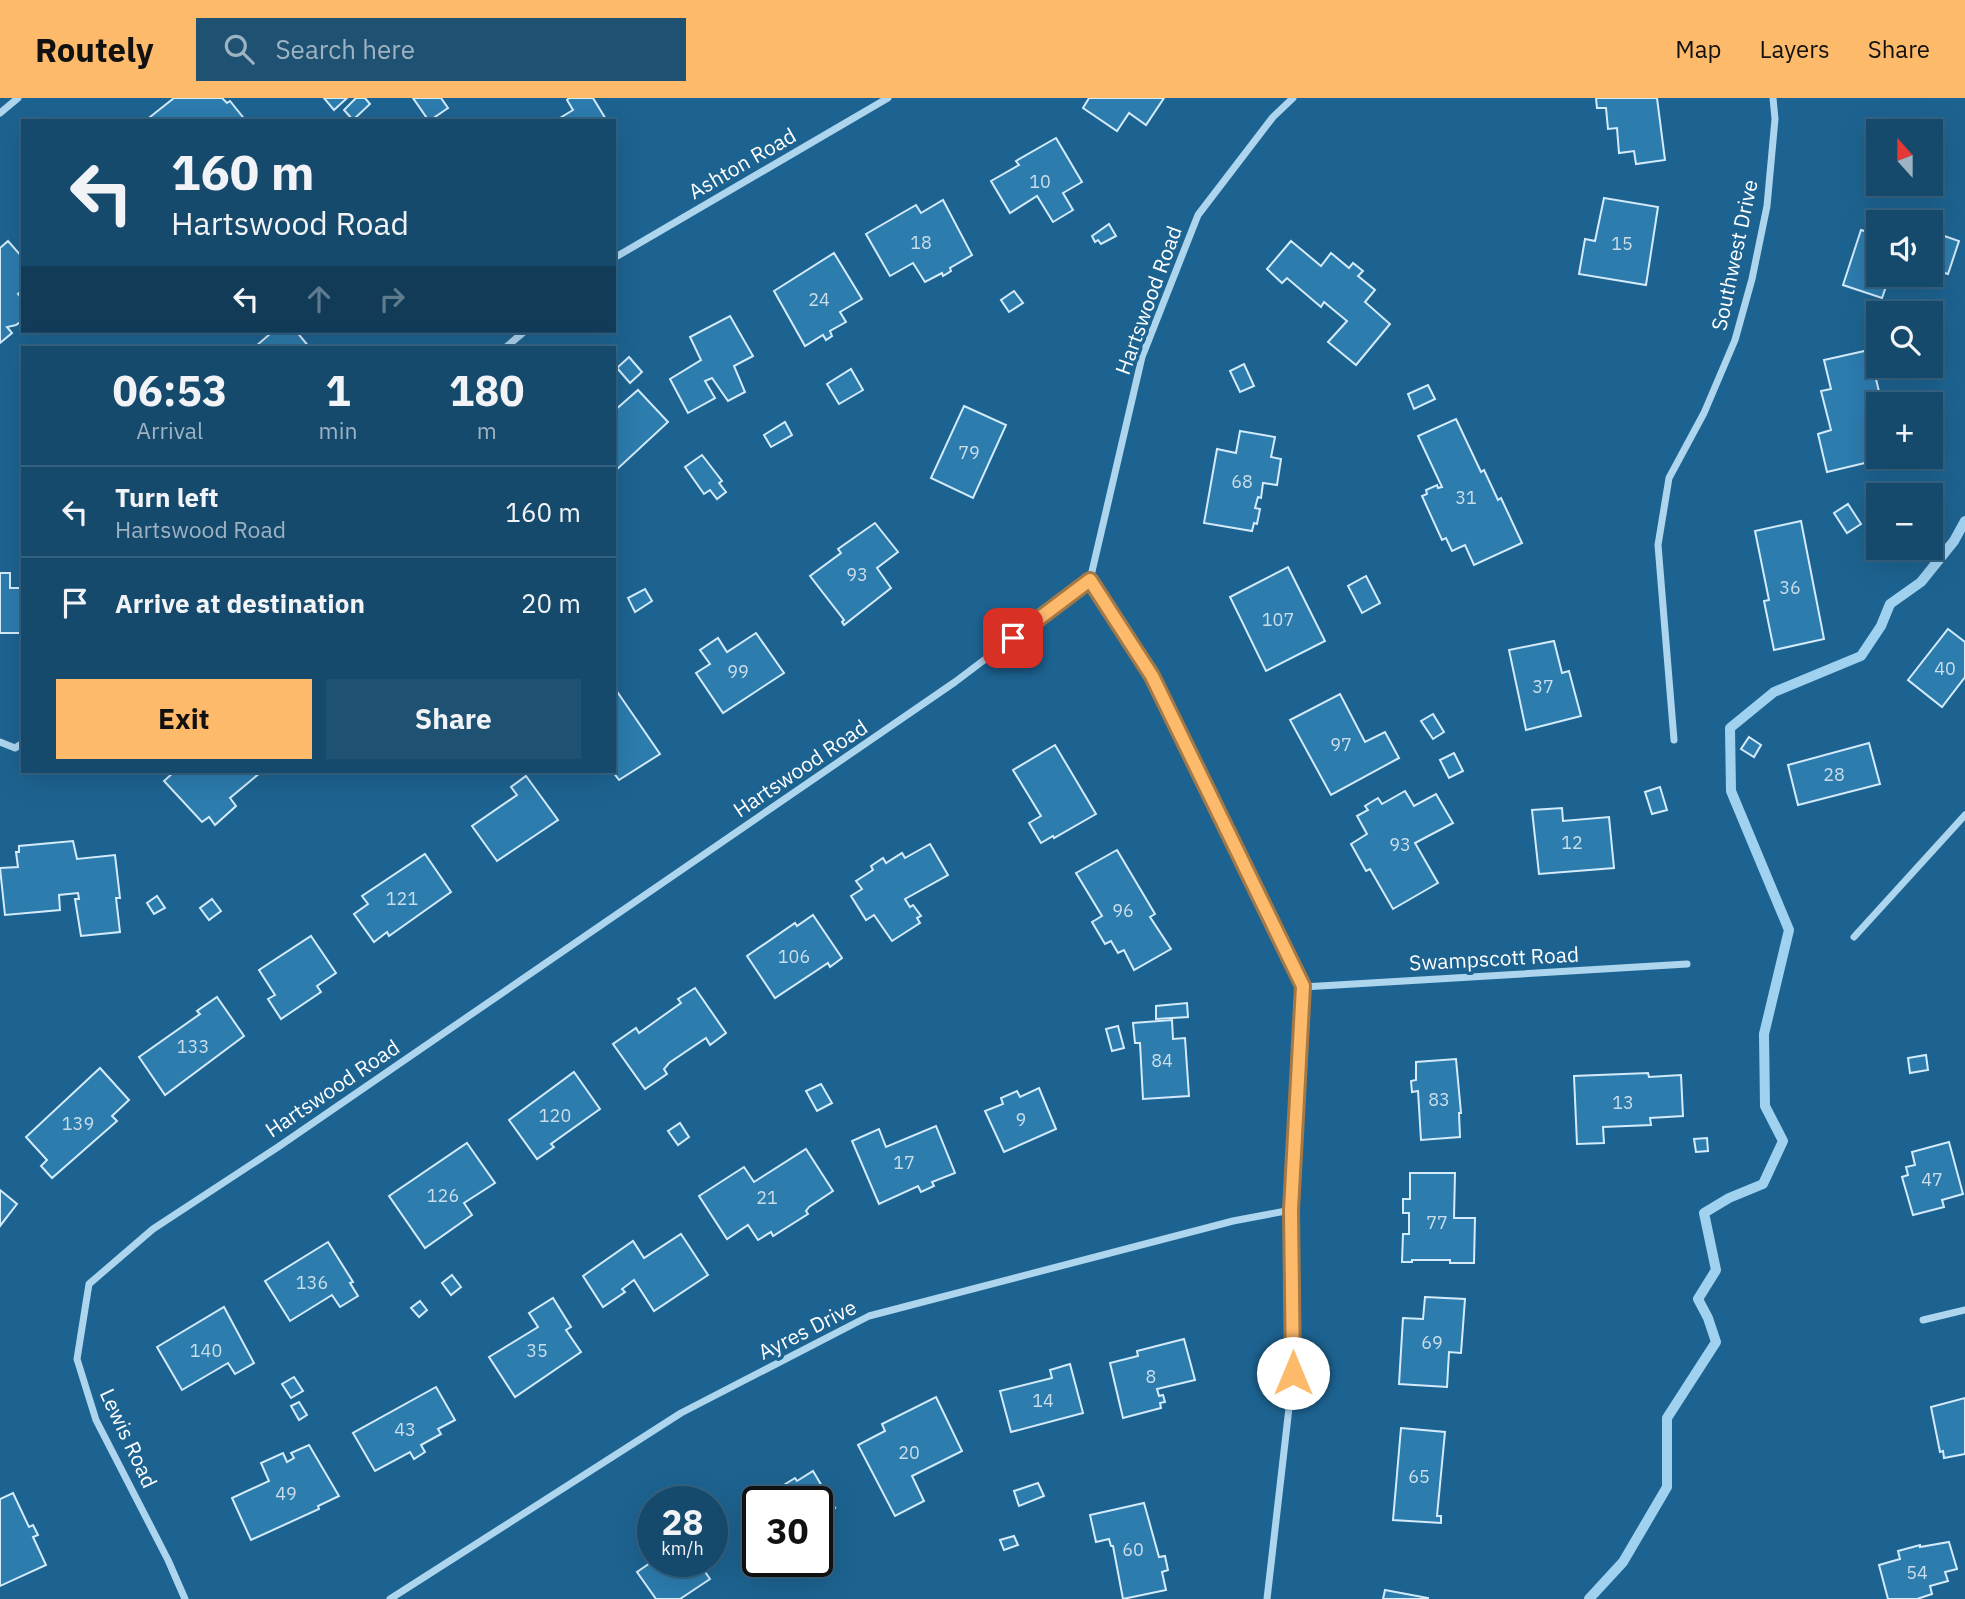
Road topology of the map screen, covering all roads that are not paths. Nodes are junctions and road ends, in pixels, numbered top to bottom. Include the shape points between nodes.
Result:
1 (18, 98) edge
2 (888, 98) edge
3 (1293, 98) edge
4 (1773, 98) edge
5 (0, 113) edge
6 (616, 257) edge
7 (523, 333) edge
8 (507, 346) edge
9 (1090, 580) junction
10 (1674, 740) dead end
11 (0, 742) edge
12 (21, 744) edge
13 (1965, 815) edge
14 (1854, 937) dead end
15 (1688, 964) dead end
16 (1303, 986) junction
17 (1291, 1210) junction
18 (89, 1284) joint
19 (1965, 1310) edge
20 (1923, 1320) dead end
21 (185, 1599) edge
22 (390, 1599) edge
23 (1267, 1599) edge

1 - 5 street
2 - 6 street, Ashton Road
3 - 9 street, Hartswood Road via 1273,117 1198,215 1142,357
4 - 10 street, Southwest Drive via 1767,206 1752,279 1735,340 1704,414 1669,478 1658,545
7 - 8 street
9 - 16 street via 1152,676
9 - 18 street, Hartswood Road via 955,682 153,1229
11 - 12 street via 15,748
13 - 14 street
15 - 16 street, Swampscott Road
16 - 17 street
17 - 22 street, Ayres Drive via 1220,1224 869,1316 681,1413
17 - 23 street via 1293,1373
18 - 21 street, Lewis Road via 77,1359 96,1420
19 - 20 street

